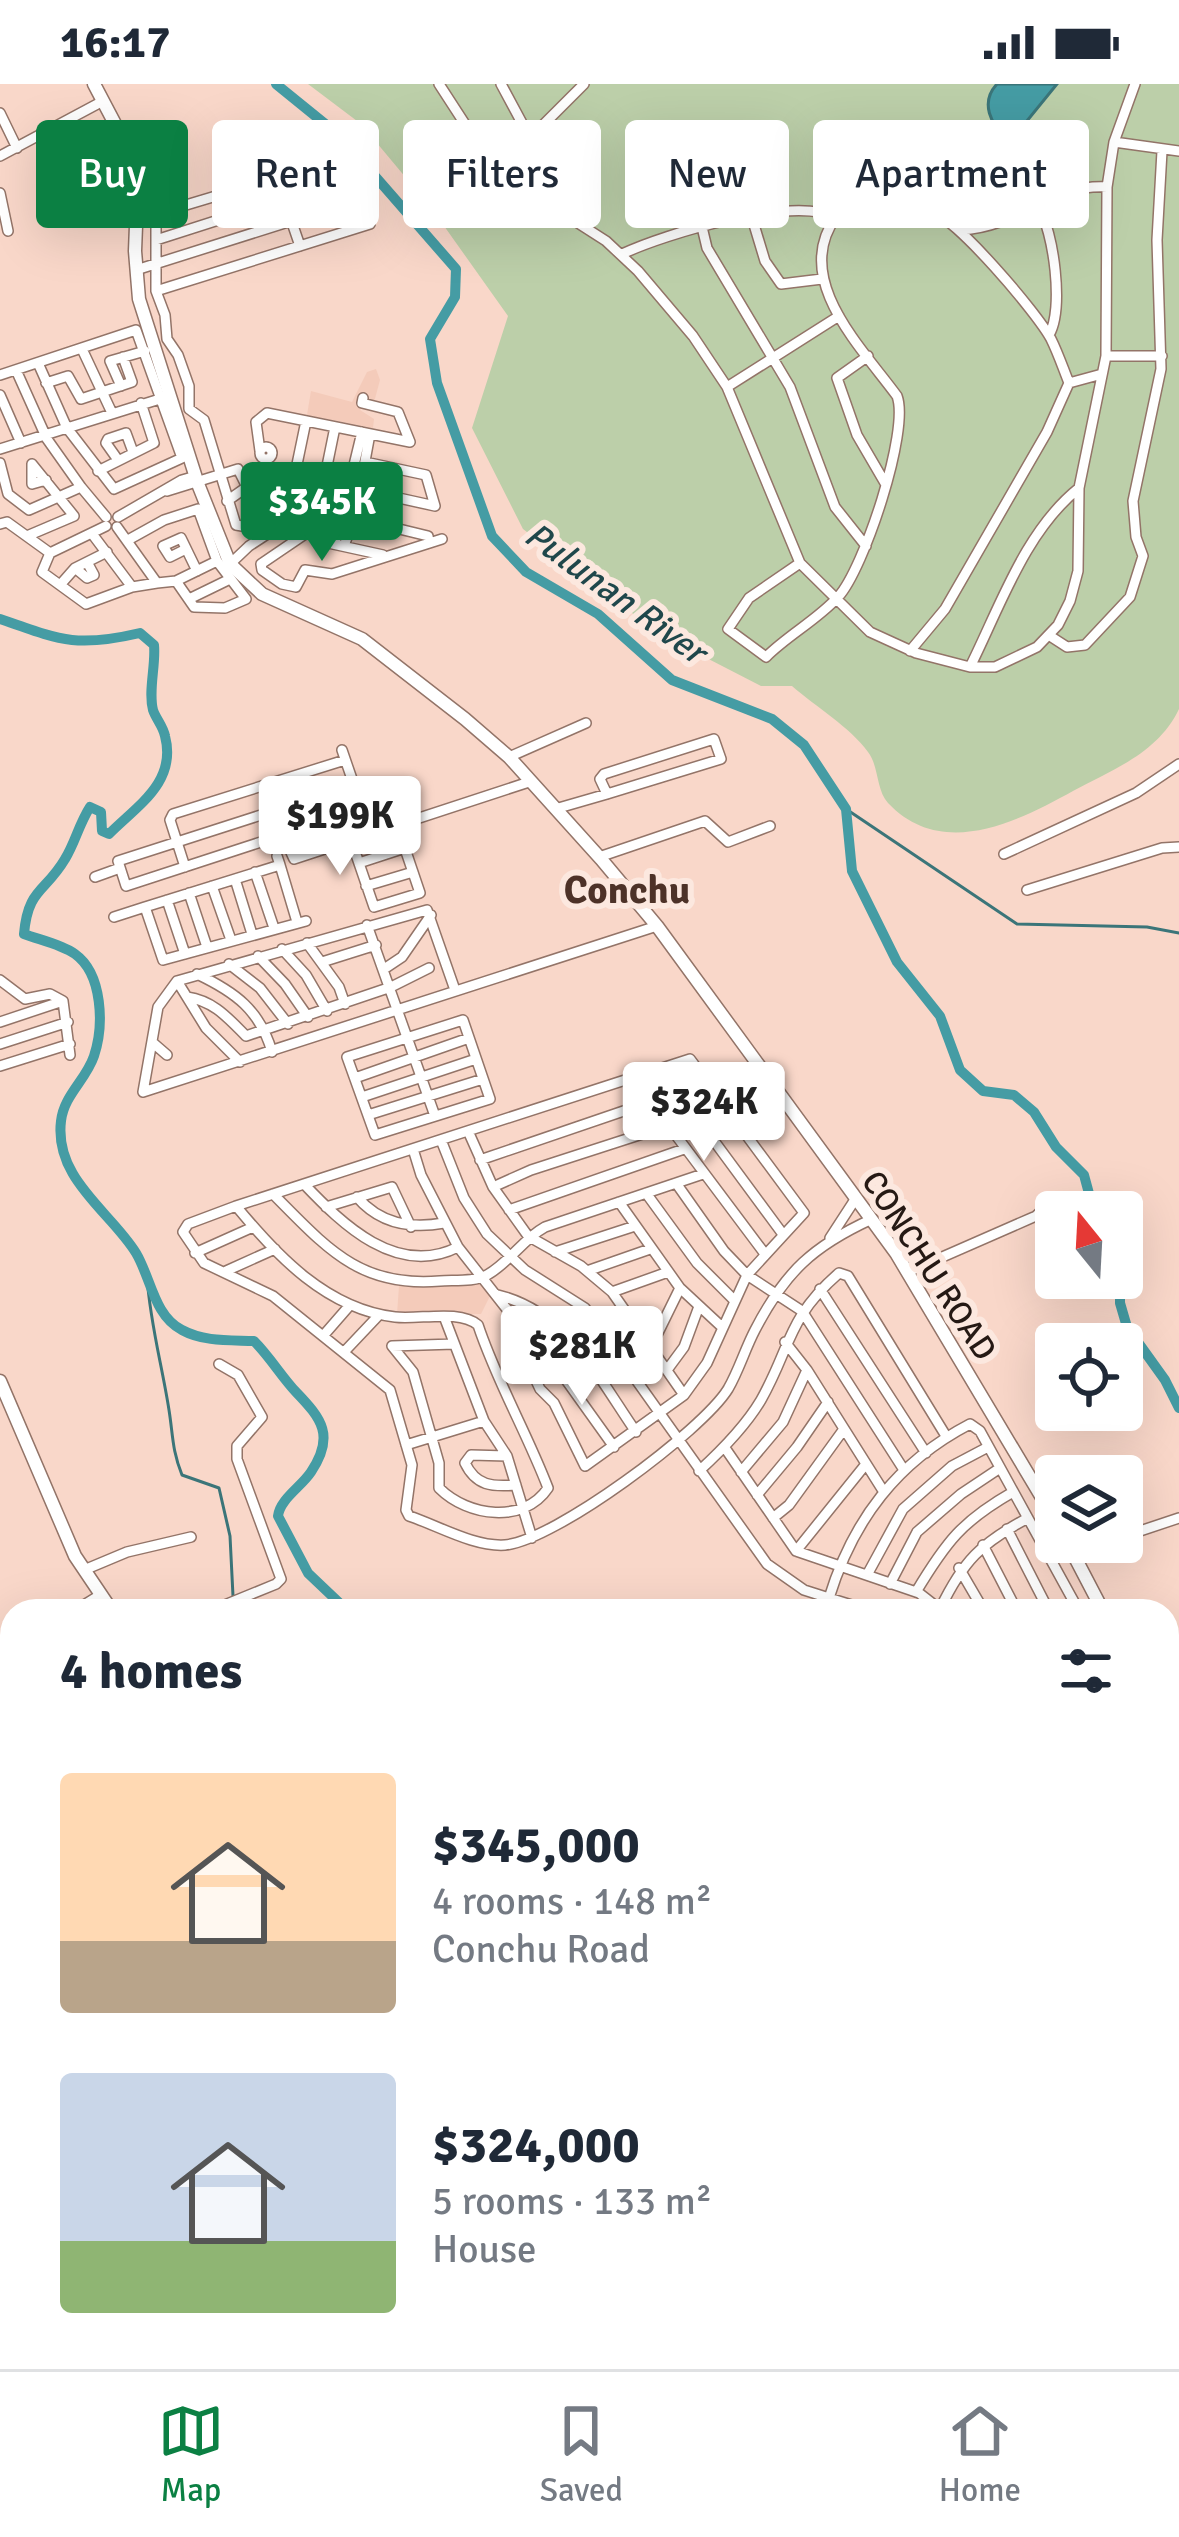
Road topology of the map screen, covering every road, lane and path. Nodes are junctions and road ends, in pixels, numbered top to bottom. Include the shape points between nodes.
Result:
1 (94, 84) edge
2 (439, 84) edge
3 (501, 84) edge
4 (566, 84) edge
5 (584, 84) edge
6 (1136, 84) edge
7 (573, 95) junction
8 (103, 101) junction
9 (0, 113) edge
10 (113, 120) edge
11 (462, 120) edge
12 (519, 120) edge
13 (551, 120) edge
14 (1114, 142) junction
15 (17, 148) junction
16 (1162, 151) junction
17 (1179, 151) edge
18 (0, 156) edge
19 (1089, 186) edge
20 (1107, 187) junction
21 (0, 193) edge
22 (212, 196) edge
23 (212, 222) edge
24 (137, 228) edge
25 (273, 228) edge
26 (294, 228) edge
27 (357, 228) edge
28 (584, 228) edge
29 (697, 228) edge
30 (702, 228) edge
31 (755, 228) edge
32 (831, 228) edge
33 (959, 228) edge
34 (974, 228) edge
35 (1047, 228) edge
36 (962, 230) junction
37 (8, 231) dead end
38 (156, 240) junction
39 (301, 246) junction
40 (622, 254) junction
41 (157, 264) junction
42 (136, 270) junction
43 (822, 279) junction
44 (156, 291) junction
45 (839, 316) junction
46 (1049, 335) junction
47 (82, 349) junction
48 (145, 351) junction
49 (868, 356) junction
50 (1106, 356) junction
51 (1162, 356) junction
52 (775, 360) junction
53 (38, 363) junction
54 (16, 370) junction
55 (1102, 374) junction
56 (0, 375) edge
57 (46, 383) junction
58 (1069, 383) junction
59 (727, 387) junction
60 (100, 393) junction
61 (0, 395) edge
62 (163, 398) junction
63 (370, 399) dead end
64 (141, 403) junction
65 (112, 412) junction
66 (306, 421) junction
67 (6, 423) edge
68 (334, 427) junction
69 (67, 428) junction
70 (366, 433) junction
71 (45, 435) junction
72 (21, 442) junction
73 (0, 449) edge
74 (134, 452) junction
75 (118, 460) junction
76 (365, 463) junction
77 (0, 464) edge
78 (271, 470) junction
79 (98, 471) junction
80 (218, 473) junction
81 (197, 480) junction
82 (46, 481) dead end
83 (885, 483) junction
84 (81, 488) junction
85 (247, 488) junction
86 (1079, 488) junction
87 (358, 489) junction
88 (4, 496) edge
89 (287, 497) junction
90 (61, 499) junction
91 (227, 501) junction
92 (298, 514) junction
93 (354, 518) junction
94 (112, 522) junction
95 (0, 524) edge
96 (309, 528) junction
97 (93, 535) junction
98 (27, 536) junction
99 (442, 538) dead end
100 (128, 540) junction
101 (429, 542) junction
102 (340, 545) junction
103 (866, 546) junction
104 (186, 549) dead end
105 (107, 552) junction
106 (50, 553) junction
107 (383, 555) junction
108 (224, 561) junction
109 (800, 563) junction
110 (197, 571) junction
111 (176, 580) junction
112 (228, 580) junction
113 (157, 583) junction
114 (60, 585) junction
115 (131, 587) junction
116 (838, 598) junction
117 (189, 599) junction
118 (1050, 636) junction
119 (910, 651) junction
120 (970, 668) junction
121 (586, 723) dead end
122 (509, 757) junction
123 (1179, 764) edge
124 (529, 782) junction
125 (345, 788) junction
126 (607, 794) junction
127 (555, 809) junction
128 (352, 812) junction
129 (402, 824) junction
130 (770, 826) dead end
131 (283, 835) junction
132 (356, 838) junction
133 (177, 842) junction
134 (1179, 847) edge
135 (405, 848) junction
136 (1004, 854) dead end
137 (599, 857) junction
138 (359, 863) junction
139 (185, 867) junction
140 (119, 868) junction
141 (256, 872) junction
142 (413, 872) junction
143 (95, 877) dead end
144 (235, 879) junction
145 (212, 886) junction
146 (367, 886) junction
147 (1027, 890) dead end
148 (189, 892) junction
149 (166, 900) junction
150 (145, 907) junction
151 (429, 912) junction
152 (114, 916) dead end
153 (367, 925) junction
154 (657, 926) junction
155 (274, 928) junction
156 (252, 934) junction
157 (230, 940) junction
158 (307, 942) junction
159 (376, 945) junction
160 (207, 947) junction
161 (282, 949) junction
162 (189, 952) junction
163 (345, 954) junction
164 (258, 956) junction
165 (322, 962) junction
166 (229, 964) junction
167 (429, 968) dead end
168 (384, 969) junction
169 (351, 970) dead end
170 (199, 973) junction
171 (0, 980) edge
172 (177, 981) junction
173 (391, 987) junction
174 (455, 990) junction
175 (18, 994) junction
176 (187, 997) junction
177 (0, 1000) edge
178 (63, 1001) junction
179 (345, 1004) junction
180 (399, 1010) junction
181 (327, 1011) junction
182 (308, 1017) junction
183 (0, 1022) edge
184 (68, 1022) junction
185 (288, 1024) junction
186 (266, 1030) junction
187 (410, 1037) junction
188 (469, 1038) junction
189 (152, 1042) junction
190 (0, 1044) edge
191 (272, 1052) junction
192 (167, 1054) dead end
193 (416, 1058) junction
194 (476, 1059) junction
195 (240, 1062) junction
196 (0, 1066) edge
197 (661, 1069) junction
198 (355, 1078) junction
199 (633, 1078) junction
200 (422, 1079) junction
201 (483, 1079) junction
202 (429, 1096) junction
203 (362, 1097) junction
204 (650, 1102) junction
205 (368, 1115) junction
206 (435, 1116) junction
207 (667, 1126) junction
208 (468, 1131) junction
209 (441, 1140) junction
210 (413, 1149) junction
211 (684, 1149) junction
212 (480, 1160) junction
213 (703, 1174) junction
214 (676, 1183) junction
215 (304, 1184) junction
216 (494, 1187) junction
217 (646, 1193) junction
218 (273, 1194) junction
219 (357, 1197) junction
220 (856, 1198) junction
221 (620, 1202) junction
222 (236, 1206) junction
223 (326, 1207) junction
224 (509, 1210) junction
225 (1035, 1216) edge
226 (872, 1219) junction
227 (444, 1223) junction
228 (635, 1226) junction
229 (254, 1227) junction
230 (410, 1227) junction
231 (782, 1234) junction
232 (528, 1236) junction
233 (830, 1238) junction
234 (458, 1247) junction
235 (275, 1249) junction
236 (650, 1249) junction
237 (555, 1252) junction
238 (195, 1253) junction
239 (765, 1253) junction
240 (508, 1257) junction
241 (226, 1271) junction
242 (587, 1271) junction
243 (668, 1272) junction
244 (908, 1273) junction
245 (747, 1275) junction
246 (484, 1277) junction
247 (680, 1288) junction
248 (820, 1289) junction
249 (611, 1292) junction
250 (776, 1292) junction
251 (497, 1295) junction
252 (734, 1300) junction
253 (350, 1306) junction
254 (698, 1309) junction
255 (802, 1311) junction
256 (379, 1315) junction
257 (445, 1319) junction
258 (722, 1327) junction
259 (518, 1335) junction
260 (323, 1336) junction
261 (785, 1342) junction
262 (454, 1344) junction
263 (651, 1347) junction
264 (344, 1352) junction
265 (219, 1364) dead end
266 (668, 1370) junction
267 (807, 1370) junction
268 (0, 1381) edge
269 (684, 1395) junction
270 (828, 1402) junction
271 (14, 1414) junction
272 (661, 1414) junction
273 (484, 1421) junction
274 (0, 1422) edge
275 (844, 1429) junction
276 (636, 1432) junction
277 (946, 1436) junction
278 (431, 1437) junction
279 (678, 1441) junction
280 (406, 1445) junction
281 (614, 1447) junction
282 (988, 1447) junction
283 (725, 1448) junction
284 (926, 1453) junction
285 (507, 1456) junction
286 (866, 1464) junction
287 (1000, 1468) junction
288 (904, 1470) junction
289 (699, 1471) junction
290 (1026, 1471) junction
291 (741, 1472) junction
292 (516, 1485) junction
293 (1035, 1486) edge
294 (1011, 1487) junction
295 (882, 1489) junction
296 (757, 1495) junction
297 (523, 1509) junction
298 (773, 1518) junction
299 (1028, 1518) junction
300 (1179, 1518) edge
301 (1007, 1529) junction
302 (1143, 1530) edge
303 (191, 1537) dead end
304 (532, 1538) junction
305 (983, 1545) junction
306 (796, 1551) junction
307 (1078, 1563) edge
308 (839, 1565) junction
309 (959, 1568) junction
310 (83, 1570) junction
311 (867, 1575) junction
312 (890, 1584) junction
313 (916, 1592) junction
314 (100, 1595) junction
315 (829, 1598) junction
316 (94, 1599) edge
317 (103, 1599) edge
318 (238, 1599) edge
319 (832, 1599) edge
320 (926, 1599) edge
321 (946, 1599) edge
322 (977, 1599) edge
323 (1011, 1599) edge
324 (1045, 1599) edge
325 (1072, 1599) edge
326 (1097, 1599) edge

1 - 8 main road, CONCHU ROAD
2 - 11 street
3 - 12 street
4 - 7 street
5 - 7 street
6 - 14 street
7 - 13 street
8 - 10 main road, CONCHU ROAD
8 - 15 street
9 - 15 street
14 - 16 street
14 - 20 street
15 - 18 street
16 - 17 street
16 - 51 street
19 - 20 street
20 - 50 street
21 - 37 street
22 - 38 street via 156,214
23 - 38 street
24 - 42 main road, CONCHU ROAD
25 - 41 street
26 - 39 street
27 - 39 street
28 - 40 street
29 - 40 street
30 - 52 street
31 - 43 street via 781,284
32 - 43 street
33 - 36 street
34 - 36 street
35 - 46 street via 1056,289
36 - 46 street
38 - 41 street
39 - 44 street
40 - 59 street
41 - 42 street
41 - 44 street
42 - 81 main road, CONCHU ROAD
43 - 45 street
44 - 80 street via 189,386 189,409 203,420
45 - 49 street
45 - 52 street
46 - 58 street
47 - 48 street via 136,330
47 - 53 street
47 - 60 street
48 - 60 street via 123,357 132,382
48 - 62 street
49 - 83 street via 902,407
49 - 83 street via 837,378 856,435
50 - 51 street
50 - 55 street
51 - 118 street via 1133,501 1143,556 1138,580 1085,645 1067,647
52 - 59 street
52 - 103 street via 835,507
53 - 54 street
53 - 57 street
54 - 56 street
54 - 71 street
55 - 58 street
55 - 86 street
57 - 60 street via 68,376 80,399
57 - 69 street
58 - 119 street via 945,609
59 - 109 street
60 - 65 street
61 - 67 street
62 - 64 street
62 - 79 street via 182,458 114,489
63 - 70 street via 398,412 410,442
64 - 65 street
64 - 74 street via 154,443
65 - 69 street
66 - 68 street
66 - 78 street via 259,416
66 - 89 street
67 - 72 street
68 - 70 street
68 - 96 street
69 - 71 street
69 - 79 street
70 - 76 street
70 - 102 street
71 - 72 street
71 - 84 street
72 - 73 street
74 - 75 street
74 - 75 street via 127,434 108,439
75 - 79 street
76 - 87 street
76 - 87 street via 425,475 435,506
77 - 88 street
78 - 85 street
78 - 89 street
80 - 81 street
80 - 85 street via 238,469
80 - 91 street
81 - 94 street
81 - 108 main road, CONCHU ROAD
82 - 90 street
83 - 103 street
84 - 90 street
84 - 94 street
85 - 91 street
86 - 118 street via 1078,571
86 - 120 street via 1029,548
87 - 93 street
88 - 90 street via 29,510
89 - 91 street via 242,526
89 - 92 street
90 - 98 street via 72,518
92 - 96 street
92 - 108 street
93 - 101 street
93 - 102 street
94 - 97 street
94 - 100 street
95 - 98 street
96 - 102 street via 319,541
96 - 107 street via 262,570 296,587 305,570 332,574
97 - 105 street
97 - 106 street
98 - 106 street
99 - 101 street
100 - 108 street via 198,509
100 - 113 street
101 - 107 street
102 - 107 street
103 - 116 street
104 - 110 street
105 - 114 street via 87,562 94,575 75,568
105 - 115 street
106 - 114 street via 41,570
108 - 110 street
108 - 112 street
108 - 122 main road, CONCHU ROAD via 262,595 362,639
109 - 116 street
109 - 116 street via 749,598 728,629 766,657
110 - 111 street
111 - 113 street
111 - 117 street
112 - 117 street
112 - 117 street via 244,601 216,608 194,607
113 - 115 street
114 - 115 street via 86,604
116 - 119 street via 869,632
118 - 120 street via 1013,660
119 - 120 street
121 - 122 street
122 - 124 main road, CONCHU ROAD
123 - 136 street via 1136,793
124 - 127 main road, CONCHU ROAD
124 - 129 street
125 - 128 street
125 - 133 street
125 - 133 street via 353,782 344,755 173,814
126 - 126 street via 721,759 714,739 610,770 600,779
126 - 127 street
127 - 137 main road, CONCHU ROAD
128 - 129 street via 396,798
128 - 131 street
128 - 132 street
129 - 132 street
129 - 135 street
130 - 137 street via 728,842 705,820
131 - 132 street via 294,859
131 - 139 street
132 - 138 street
133 - 139 street
133 - 140 street via 118,861
134 - 147 street
135 - 138 street
135 - 142 street
137 - 154 main road, CONCHU ROAD
138 - 146 street
139 - 140 street via 126,886
140 - 143 street
141 - 144 street
141 - 155 street
141 - 155 street via 278,860 302,921
142 - 146 street
142 - 146 street via 420,893 374,907
144 - 145 street
144 - 156 street
145 - 148 street
145 - 157 street
148 - 149 street
148 - 160 street
149 - 150 street
149 - 162 street
150 - 152 street
150 - 162 street via 163,960
151 - 153 street
151 - 168 street via 402,956
151 - 174 street
153 - 158 street
153 - 159 street
154 - 174 street
154 - 220 main road, CONCHU ROAD
155 - 156 street
156 - 157 street
157 - 160 street
158 - 161 street
158 - 165 street
159 - 163 street
159 - 168 street
160 - 162 street
161 - 164 street
161 - 181 street
162 - 170 street
163 - 165 street
163 - 169 street
164 - 166 street
164 - 182 street
165 - 179 street
166 - 170 street
166 - 185 street
167 - 173 street
168 - 173 street
170 - 172 street
170 - 186 street via 251,1007
171 - 175 street
172 - 176 street
172 - 189 street via 158,1006
173 - 179 street
173 - 180 street
174 - 180 street
175 - 177 street
175 - 178 street
176 - 186 street via 226,1014 246,1036
176 - 195 street
178 - 183 street
178 - 184 street
179 - 181 street
180 - 187 street
180 - 191 street
181 - 182 street
182 - 185 street
184 - 190 street
184 - 196 street via 70,1050
185 - 186 street
186 - 191 street
187 - 188 street via 463,1020
187 - 193 street
187 - 198 street via 347,1057
188 - 193 street
188 - 194 street
189 - 192 street
189 - 195 street via 142,1092
191 - 195 street
193 - 198 street
193 - 200 street
194 - 200 street
194 - 201 street
197 - 199 street
197 - 231 street
197 - 231 street via 690,1059 804,1213
198 - 203 street
199 - 204 street
199 - 208 street
200 - 202 street
200 - 203 street
201 - 202 street
201 - 206 street via 490,1099
202 - 205 street
202 - 206 street
203 - 205 street
204 - 207 street
204 - 212 street
205 - 206 street via 375,1136
207 - 211 street
207 - 216 street
208 - 209 street
208 - 212 street
209 - 210 street
209 - 240 street via 464,1198
210 - 215 street
210 - 227 street
211 - 213 street
211 - 224 street
212 - 216 street
213 - 214 street
213 - 239 street
214 - 217 street
214 - 245 street
215 - 218 street
215 - 223 street
216 - 224 street
217 - 221 street
217 - 252 street
218 - 222 street
218 - 246 street via 329,1250 375,1276 413,1283
219 - 223 street
219 - 230 street
219 - 230 street via 392,1187
220 - 226 main road, CONCHU ROAD
220 - 233 street
221 - 228 street
221 - 232 street
222 - 229 street
222 - 238 street via 188,1224 183,1232
223 - 234 street via 386,1249
224 - 232 street
225 - 244 street
226 - 233 street
226 - 244 main road, CONCHU ROAD
227 - 230 street
227 - 234 street
228 - 236 street
228 - 237 street
229 - 235 street
229 - 238 street
231 - 239 street
232 - 237 street
232 - 240 street
233 - 250 street
234 - 246 street
235 - 241 street
235 - 253 street
236 - 242 street
236 - 243 street
237 - 242 street
238 - 241 street
239 - 245 street
240 - 246 street
240 - 272 street via 585,1308
241 - 260 street
242 - 249 street
243 - 247 street
243 - 249 street
244 - 290 main road, CONCHU ROAD
245 - 250 street
245 - 252 street
246 - 251 street
247 - 254 street
247 - 263 street
248 - 255 street
248 - 277 street via 839,1273 848,1276
248 - 284 street
249 - 263 street
250 - 255 street
250 - 279 street via 727,1391
251 - 259 street
251 - 276 street via 556,1323
252 - 258 street
253 - 256 street
253 - 260 street
254 - 258 street
254 - 266 street
255 - 261 street
255 - 288 street
256 - 257 street
256 - 264 street
257 - 262 street
257 - 297 street via 478,1325 496,1380 534,1447 548,1491
258 - 269 street
259 - 281 street via 541,1345
259 - 281 street via 582,1464
260 - 264 street
261 - 267 street
261 - 283 street via 761,1399
262 - 273 street
262 - 278 street via 392,1346 413,1372
263 - 266 street
264 - 280 street via 390,1390
265 - 318 street via 238,1375 262,1417 237,1446 237,1460 281,1579
266 - 269 street
267 - 270 street
267 - 291 street via 784,1422
268 - 271 main road
269 - 272 street
270 - 275 street
270 - 296 street
271 - 274 street
271 - 310 main road
272 - 276 street
272 - 279 street
273 - 278 street
273 - 285 street
275 - 286 street
275 - 298 street
276 - 281 street
277 - 282 street via 970,1424
277 - 284 street
278 - 280 street
278 - 297 street via 445,1495 482,1511
279 - 289 street
279 - 304 street
280 - 304 street via 409,1516 485,1544
282 - 287 street
282 - 311 street via 952,1466 904,1509
283 - 289 street
283 - 291 street
284 - 288 street
285 - 292 street
285 - 292 street via 471,1455 465,1463 475,1480
286 - 295 street
286 - 306 street
287 - 294 street
287 - 312 street via 917,1532
288 - 295 street
289 - 315 street via 767,1564
290 - 293 main road, CONCHU ROAD
290 - 294 street
291 - 296 street
292 - 297 street
294 - 299 street
294 - 313 street via 945,1542
295 - 308 street
296 - 298 street
297 - 304 street
298 - 306 street
299 - 301 street
299 - 325 street
300 - 302 street
301 - 305 street
301 - 324 street
303 - 310 street
305 - 309 street
305 - 323 street
306 - 308 street
307 - 326 main road
308 - 311 street
308 - 315 street
309 - 321 street
309 - 322 street
310 - 314 main road
311 - 312 street
312 - 313 street
313 - 320 street
314 - 316 street
314 - 317 main road
315 - 319 street

